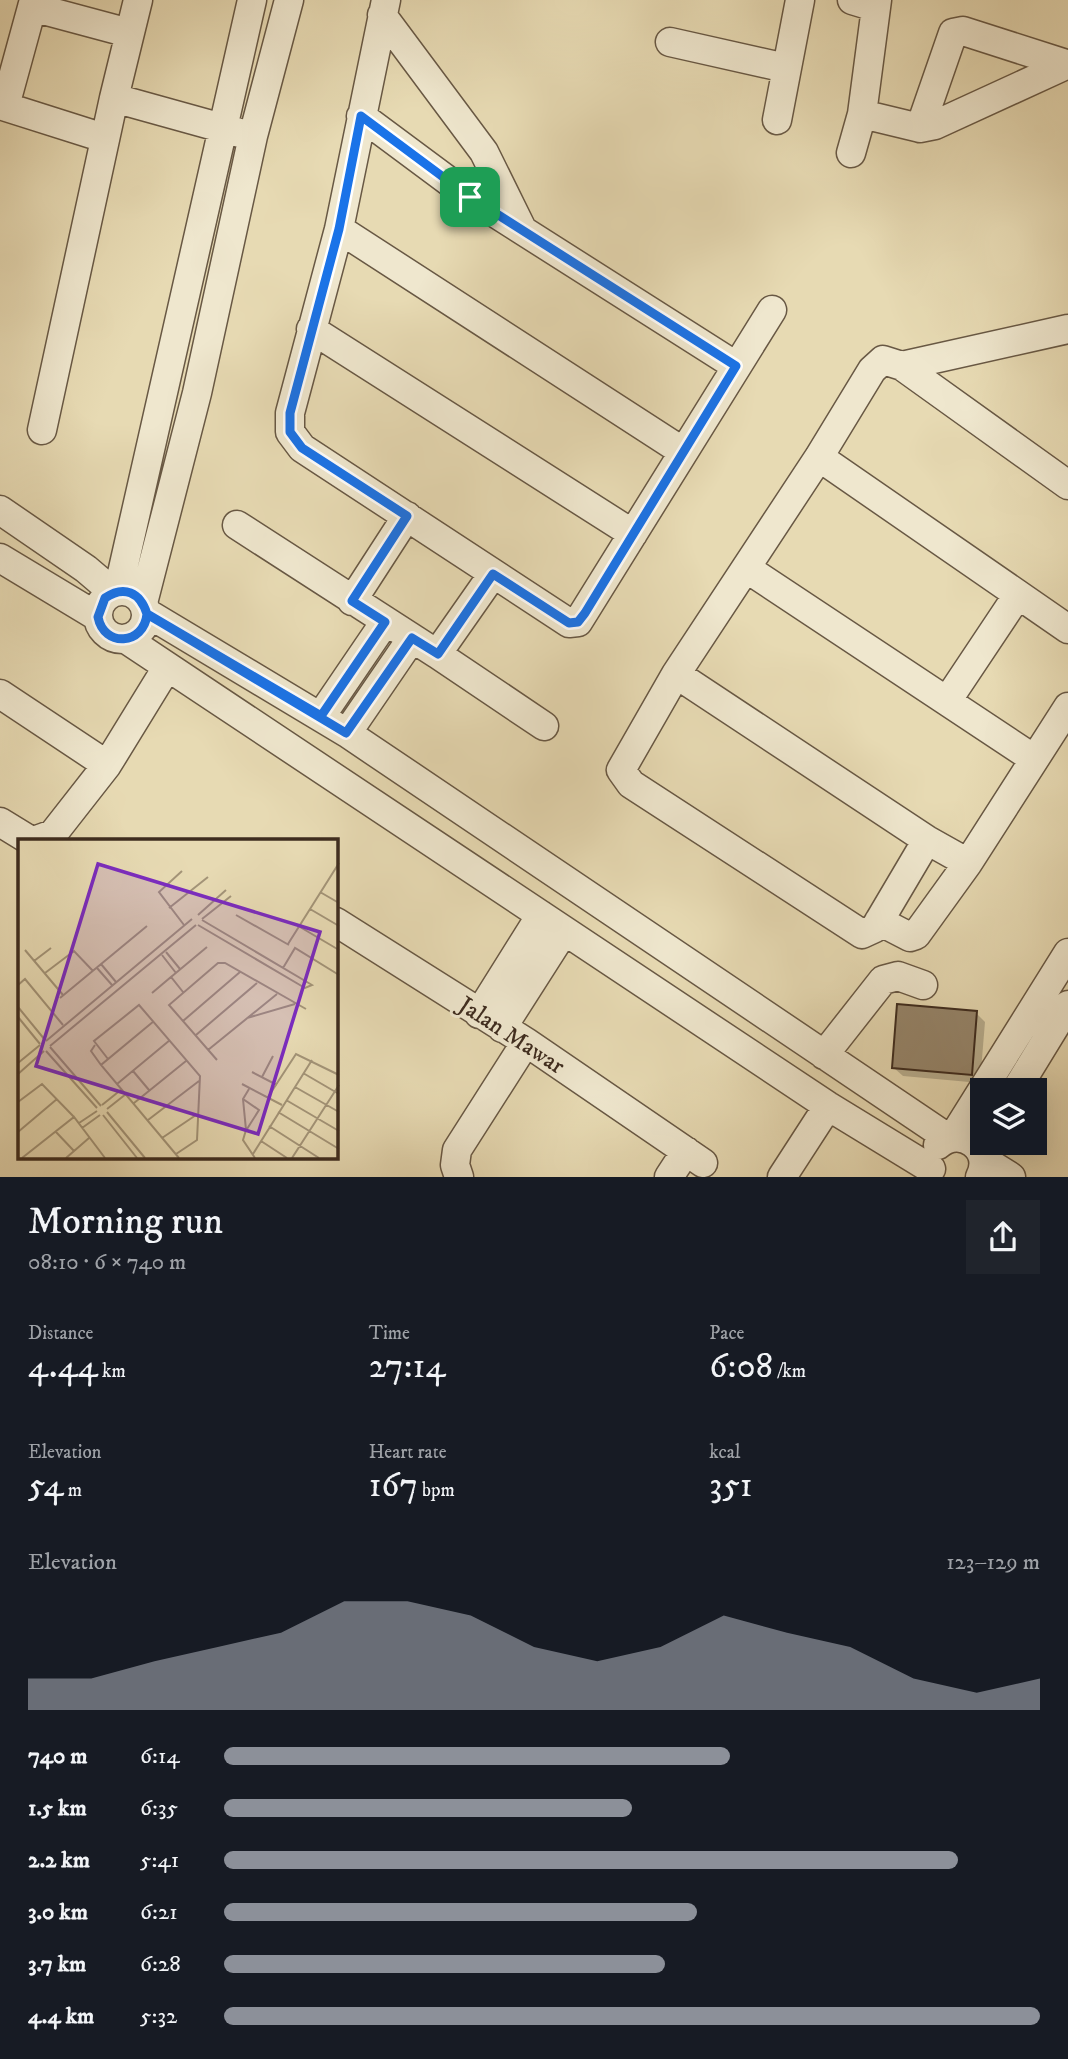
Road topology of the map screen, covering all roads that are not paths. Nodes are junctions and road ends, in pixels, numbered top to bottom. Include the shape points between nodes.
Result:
1 (138, 0) edge
2 (252, 0) edge
3 (289, 0) edge
4 (800, 0) edge
5 (868, 2) edge
6 (33, 3) edge
7 (384, 8) edge
8 (129, 33) junction
9 (670, 42) dead end
10 (1067, 64) edge
11 (786, 68) junction
12 (114, 98) junction
13 (3, 105) edge
14 (862, 114) junction
15 (361, 116) junction
16 (777, 121) dead end
17 (223, 128) junction
18 (920, 128) junction
19 (253, 136) junction
20 (104, 138) junction
21 (851, 153) dead end
22 (339, 229) junction
23 (522, 229) junction
24 (772, 310) dead end
25 (312, 329) junction
26 (1068, 329) edge
27 (736, 366) junction
28 (902, 366) junction
29 (43, 430) dead end
30 (682, 451) junction
31 (819, 457) junction
32 (1068, 485) edge
33 (0, 510) edge
34 (407, 516) junction
35 (237, 525) dead end
36 (633, 534) junction
37 (0, 558) edge
38 (746, 568) junction
39 (493, 574) junction
40 (116, 592) junction
41 (1017, 596) junction
42 (352, 601) junction
43 (145, 608) junction
44 (98, 617) junction
45 (385, 622) junction
46 (1068, 629) edge
47 (412, 638) junction
48 (126, 639) junction
49 (438, 654) junction
50 (166, 669) junction
51 (676, 674) junction
52 (0, 694) edge
53 (947, 701) junction
54 (321, 716) junction
55 (1063, 725) edge
56 (544, 726) dead end
57 (346, 733) junction
58 (1034, 759) junction
59 (107, 765) junction
60 (0, 822) edge
61 (29, 839) edge
62 (38, 839) edge
63 (927, 840) junction
64 (968, 863) junction
65 (541, 915) junction
66 (879, 921) junction
67 (338, 923) edge
68 (564, 931) junction
69 (1068, 953) edge
70 (923, 985) dead end
71 (1068, 1005) edge
72 (503, 1028) junction
73 (824, 1055) junction
74 (1024, 1078) edge
75 (828, 1106) junction
76 (950, 1138) junction
77 (982, 1158) edge
78 (931, 1174) edge
79 (459, 1177) edge
80 (669, 1177) edge
81 (782, 1177) edge
82 (1011, 1177) edge

1 - 8 street
2 - 17 street
3 - 19 street
4 - 11 street
5 - 14 street
6 - 8 street
6 - 13 street
7 - 15 street
7 - 23 street via 484,152
8 - 12 street
9 - 11 street
10 - 18 street via 949,120
10 - 18 street via 963,31 953,33
11 - 16 street
12 - 17 street
12 - 20 street
13 - 20 street
14 - 18 street
14 - 21 street
15 - 22 street
15 - 23 street via 470,197
17 - 19 street
17 - 40 street
19 - 43 street
20 - 29 street
22 - 25 street
22 - 30 street
23 - 27 street
24 - 27 street
25 - 34 street via 290,413 290,432 302,448
25 - 36 street
26 - 28 street
27 - 30 street
28 - 31 street via 883,360 872,370
28 - 32 street
30 - 36 street
31 - 38 street
31 - 41 street
33 - 40 street
34 - 39 street
34 - 42 street
35 - 42 street
36 - 39 street via 578,622 569,623
37 - 44 street
38 - 51 street
38 - 53 street
39 - 49 street
40 - 43 street via 133,593
40 - 44 street via 105,598
41 - 46 street
41 - 53 street
42 - 45 street
43 - 48 street via 141,631
43 - 54 street
44 - 48 street via 107,634
45 - 47 street
45 - 54 street
47 - 49 street
47 - 57 street
48 - 50 street
49 - 56 street
50 - 59 street
50 - 65 street
51 - 63 street
51 - 66 street via 623,763 625,779 857,932 870,932
52 - 59 street
53 - 58 street
54 - 57 street
55 - 58 street
57 - 73 street
58 - 64 street
59 - 62 street via 54,834
60 - 61 street
63 - 64 street
63 - 66 street
64 - 66 street via 916,936
65 - 68 street
65 - 72 street
67 - 72 street, Jalan Mawar
68 - 72 street
68 - 75 street
69 - 76 street
70 - 73 street via 898,976 883,980
71 - 74 street
72 - 79 street via 457,1150
72 - 80 street, Jalan Mawar via 695,1157
73 - 76 street
75 - 78 street
75 - 81 street
76 - 77 street via 968,1139
76 - 78 street via 934,1150
77 - 82 street

